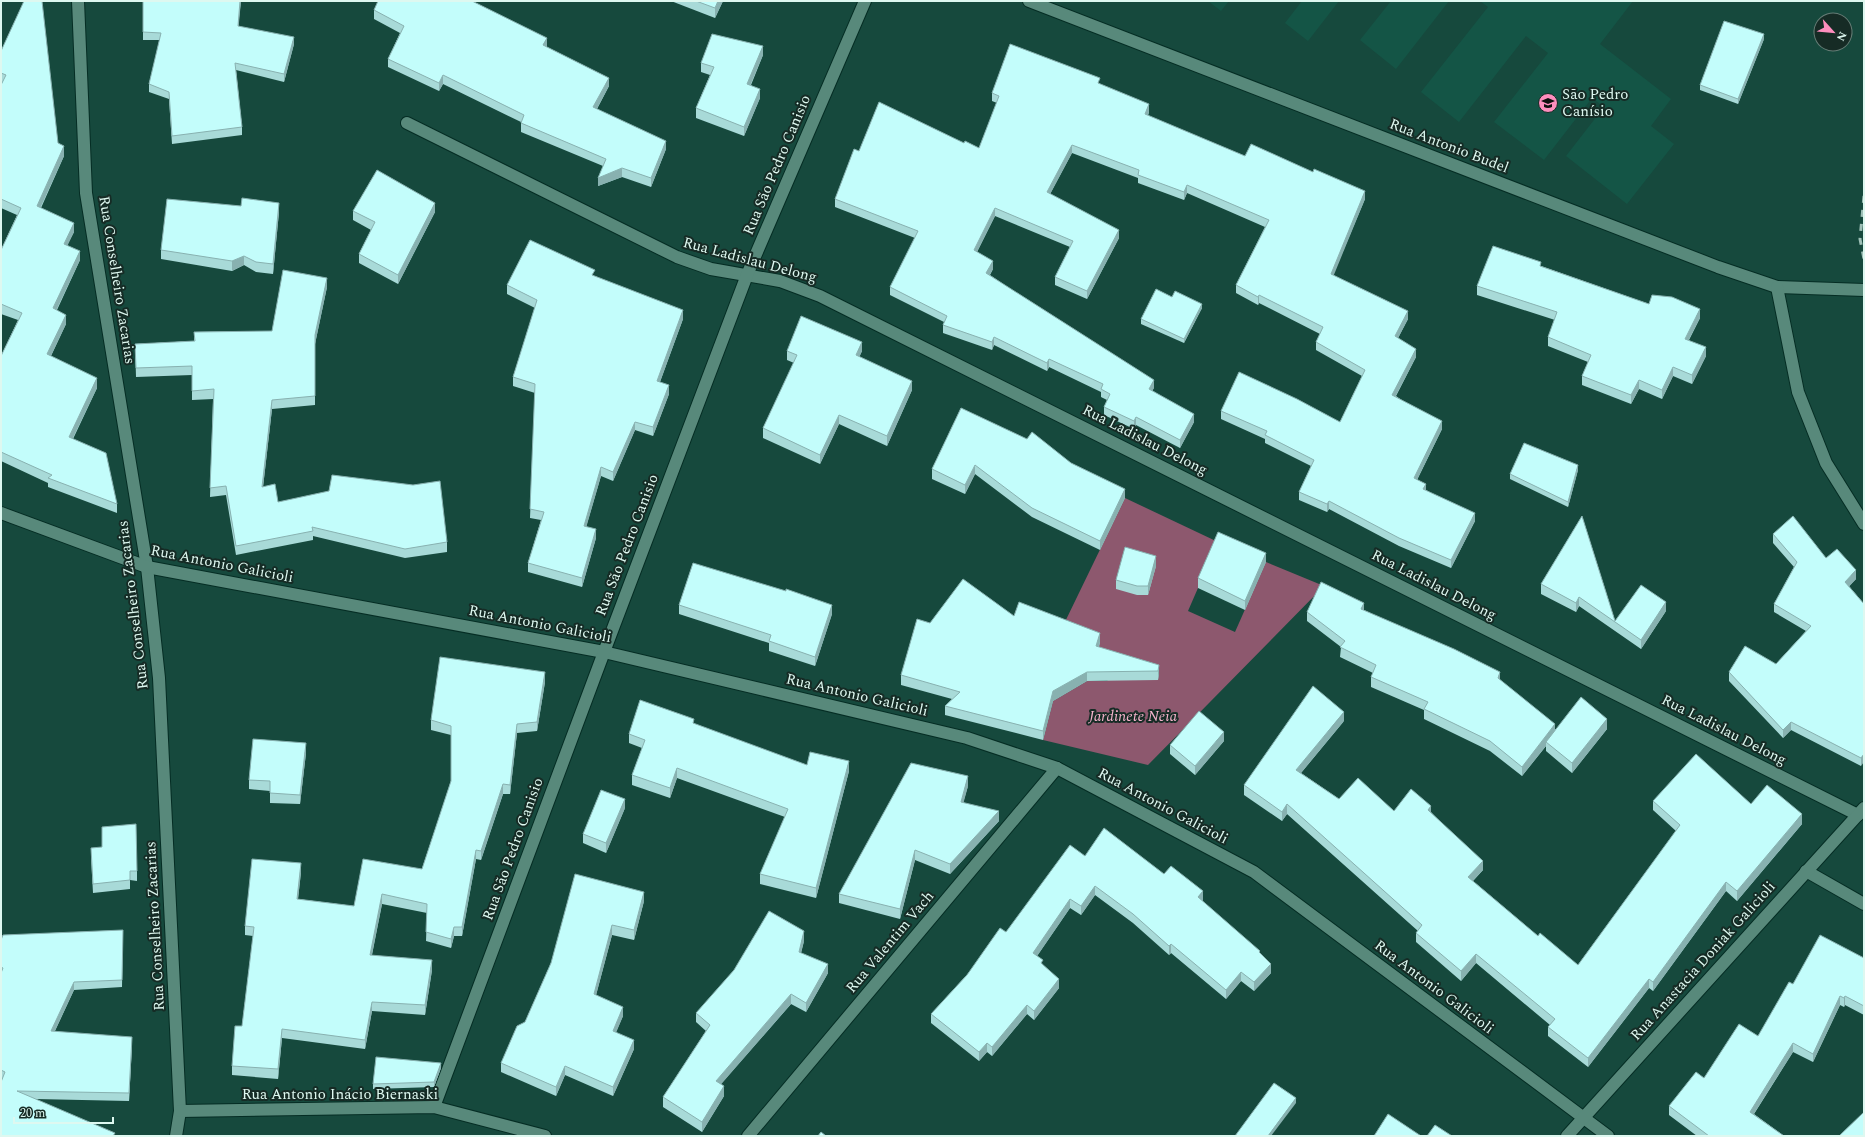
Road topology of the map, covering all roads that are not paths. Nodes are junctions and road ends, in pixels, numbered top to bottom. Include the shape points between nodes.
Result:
1 (78, 1) edge
2 (865, 1) edge
3 (1029, 1) edge
4 (407, 123) dead end
5 (747, 275) junction
6 (1777, 287) junction
7 (1864, 290) edge
8 (1, 513) edge
9 (1864, 524) edge
10 (147, 567) junction
11 (604, 652) junction
12 (1057, 768) junction
13 (1861, 812) edge
14 (1806, 871) junction
15 (1864, 904) edge
16 (434, 1107) junction
17 (180, 1111) junction
18 (1584, 1118) junction
19 (176, 1136) edge
20 (544, 1136) edge
21 (748, 1136) edge
22 (1567, 1136) edge
23 (1608, 1136) edge

1 - 10 street, Rua Conselheiro Zacarias via 86,193
2 - 5 street, Rua São Pedro Canisio
3 - 6 street, Rua Antonio Budel via 1718,268
4 - 5 street, Rua Ladislau Delong via 677,257 711,269
5 - 11 street, Rua São Pedro Canisio
5 - 13 street, Rua Ladislau Delong via 780,282 820,296
6 - 7 street, Rua Antonio Budel
6 - 9 street via 1798,392 1826,463
8 - 10 street, Rua Antonio Galicioli
10 - 11 street, Rua Antonio Galicioli
10 - 17 street, Rua Conselheiro Zacarias via 159,678
11 - 12 street, Rua Antonio Galicioli via 967,738
11 - 16 street, Rua São Pedro Canisio
12 - 18 street, Rua Antonio Galicioli via 1254,872
12 - 21 street, Rua Valentim Vach
13 - 14 street, Rua Anastacia Doniak Galicioli
14 - 15 street
14 - 18 street, Rua Anastacia Doniak Galicioli
16 - 17 street, Rua Antonio Inácio Biernaski
16 - 20 street, Rua Antonio Inácio Biernaski
17 - 19 street, Rua Conselheiro Zacarias
18 - 22 street, Rua Anastacia Doniak Galicioli
18 - 23 street, Rua Antonio Galicioli

